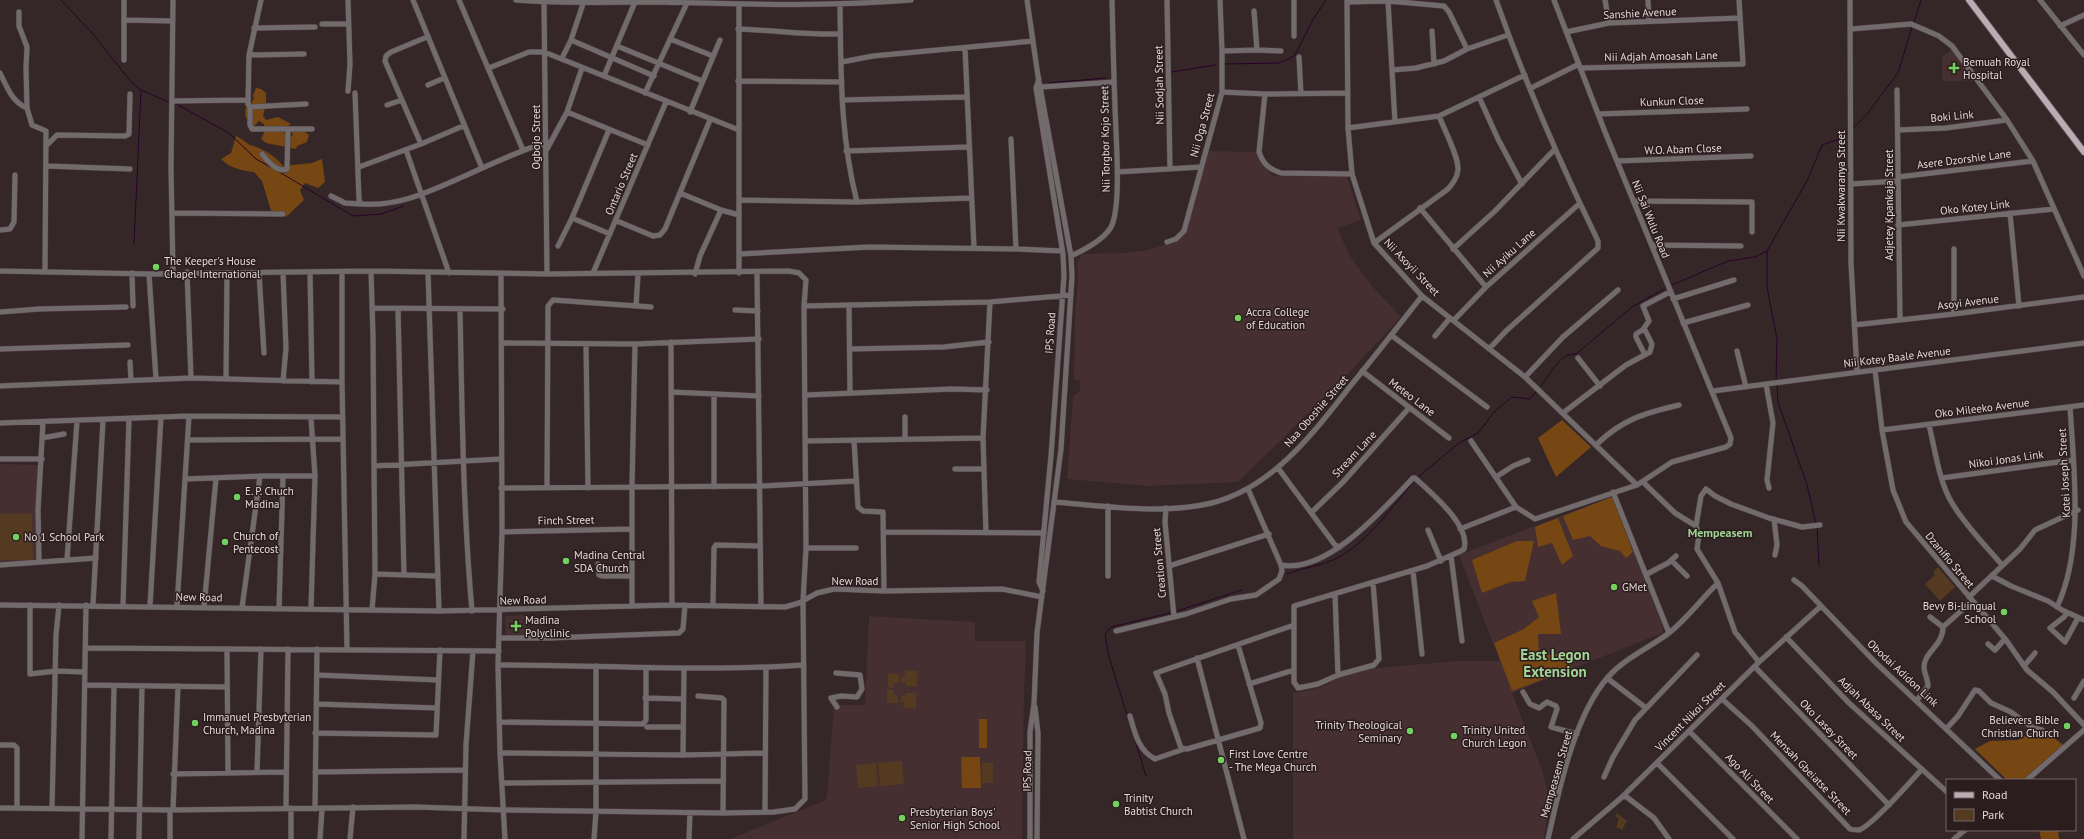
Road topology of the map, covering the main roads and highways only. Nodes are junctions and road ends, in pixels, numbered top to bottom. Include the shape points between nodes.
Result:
1 (1969, 0) edge
2 (2084, 152) edge

1 - 2 main road

